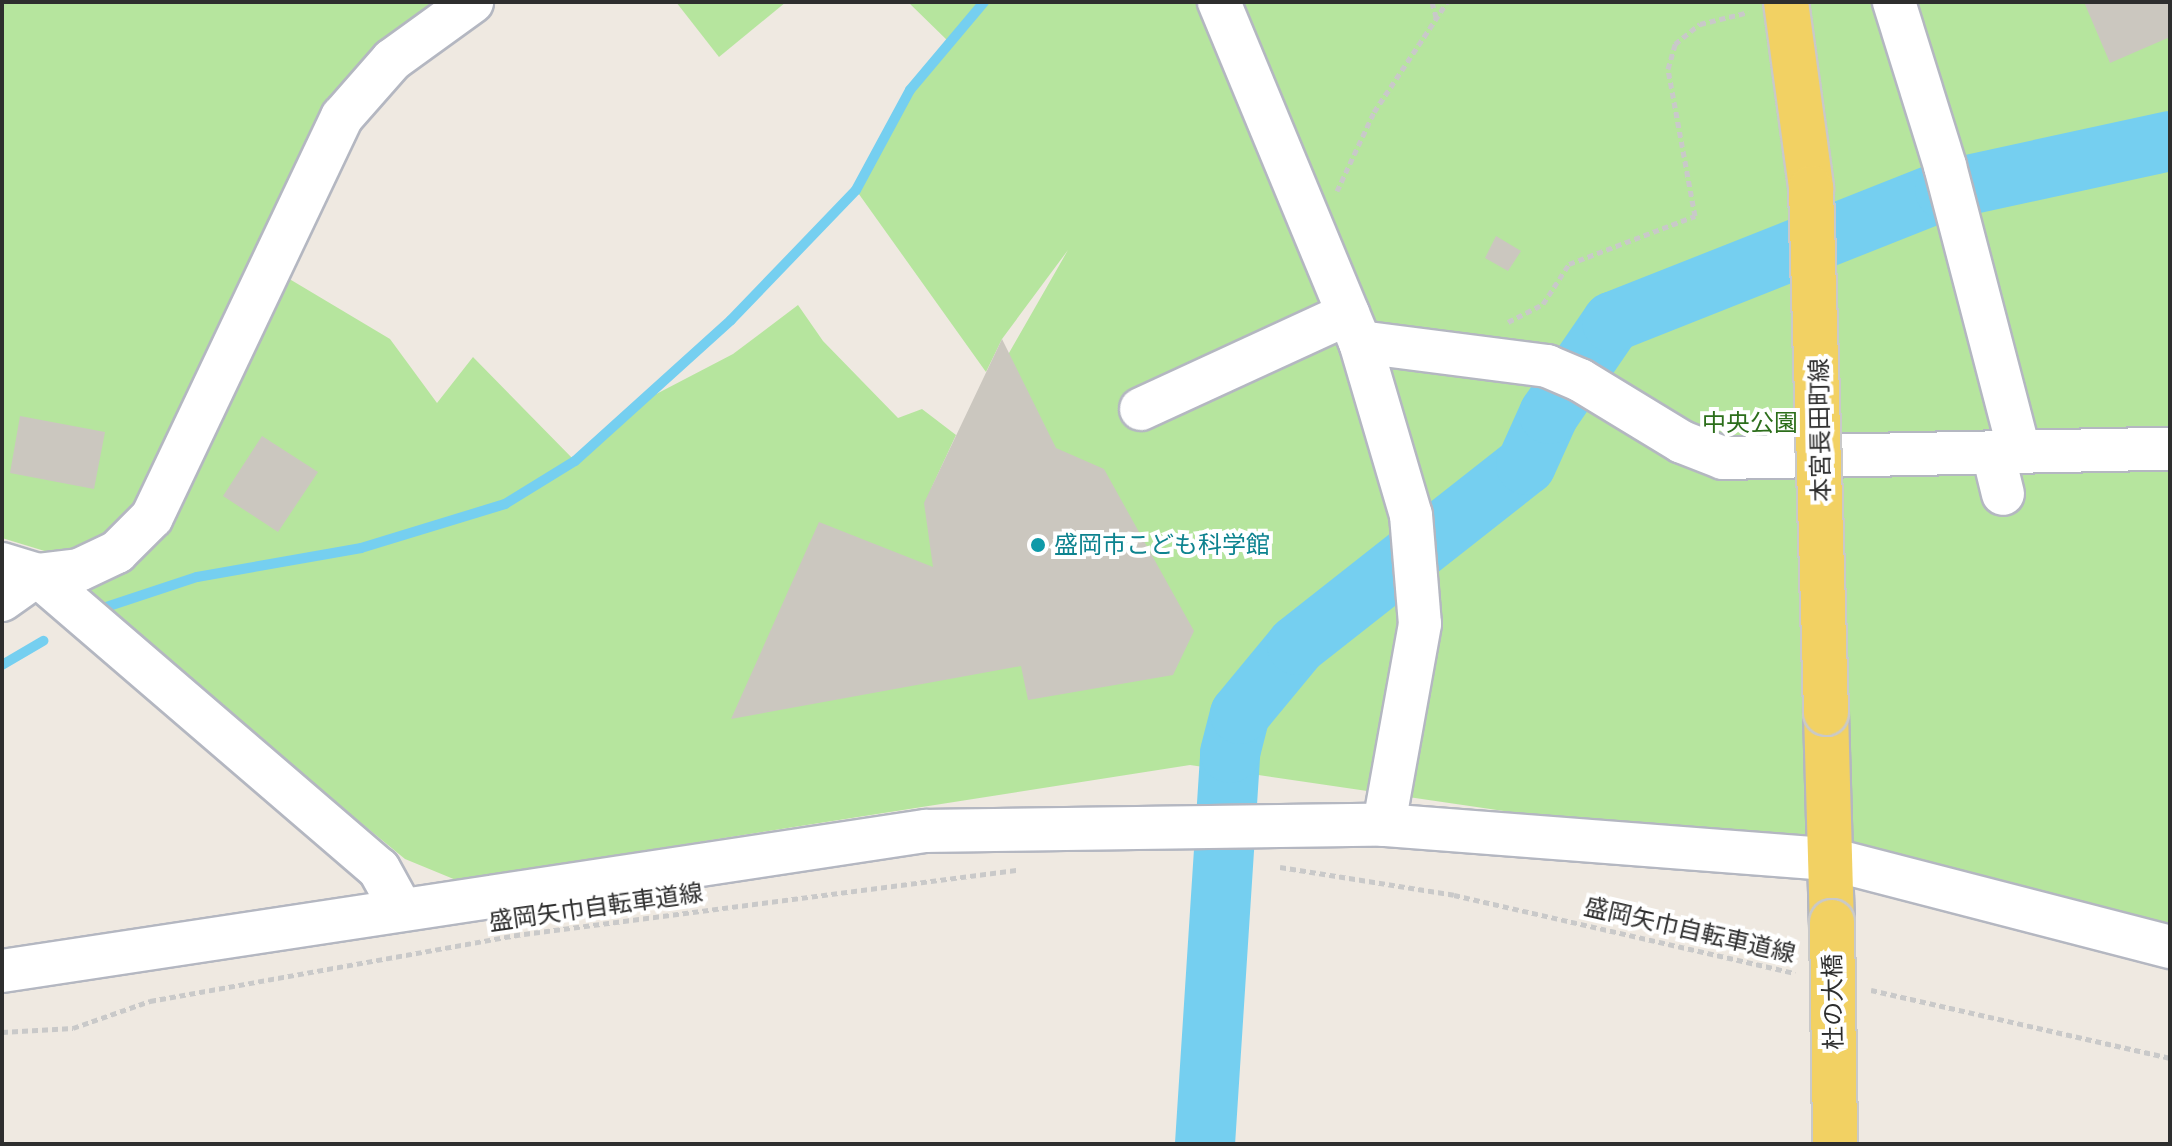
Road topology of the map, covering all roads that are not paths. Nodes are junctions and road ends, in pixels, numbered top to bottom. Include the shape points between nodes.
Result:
1 (472, 2) edge
2 (1219, 2) edge
3 (1894, 2) edge
4 (1775, 5) edge
5 (1354, 328) junction
6 (1141, 409) dead end
7 (2170, 449) edge
8 (2006, 452) junction
9 (2003, 494) dead end
10 (20, 570) edge
11 (2, 600) edge
12 (1384, 825) junction
13 (1830, 859) junction
14 (400, 907) junction
15 (2170, 947) edge
16 (2, 971) edge
17 (1835, 1144) edge

1 - 10 street via 392,60 342,117 152,517 117,552 79,570
2 - 5 street
3 - 8 street via 1957,212
4 - 13 main road, 本宮長田町線, bridge via 1811,188
5 - 6 street
5 - 8 street via 1569,376 1682,442 1723,458
5 - 12 street via 1411,515 1420,624
7 - 8 street
8 - 9 street
10 - 11 street
10 - 14 street via 379,869
12 - 13 street
12 - 14 street via 926,831
13 - 15 street
13 - 17 main road, 杜の大橋, bridge
14 - 16 street

